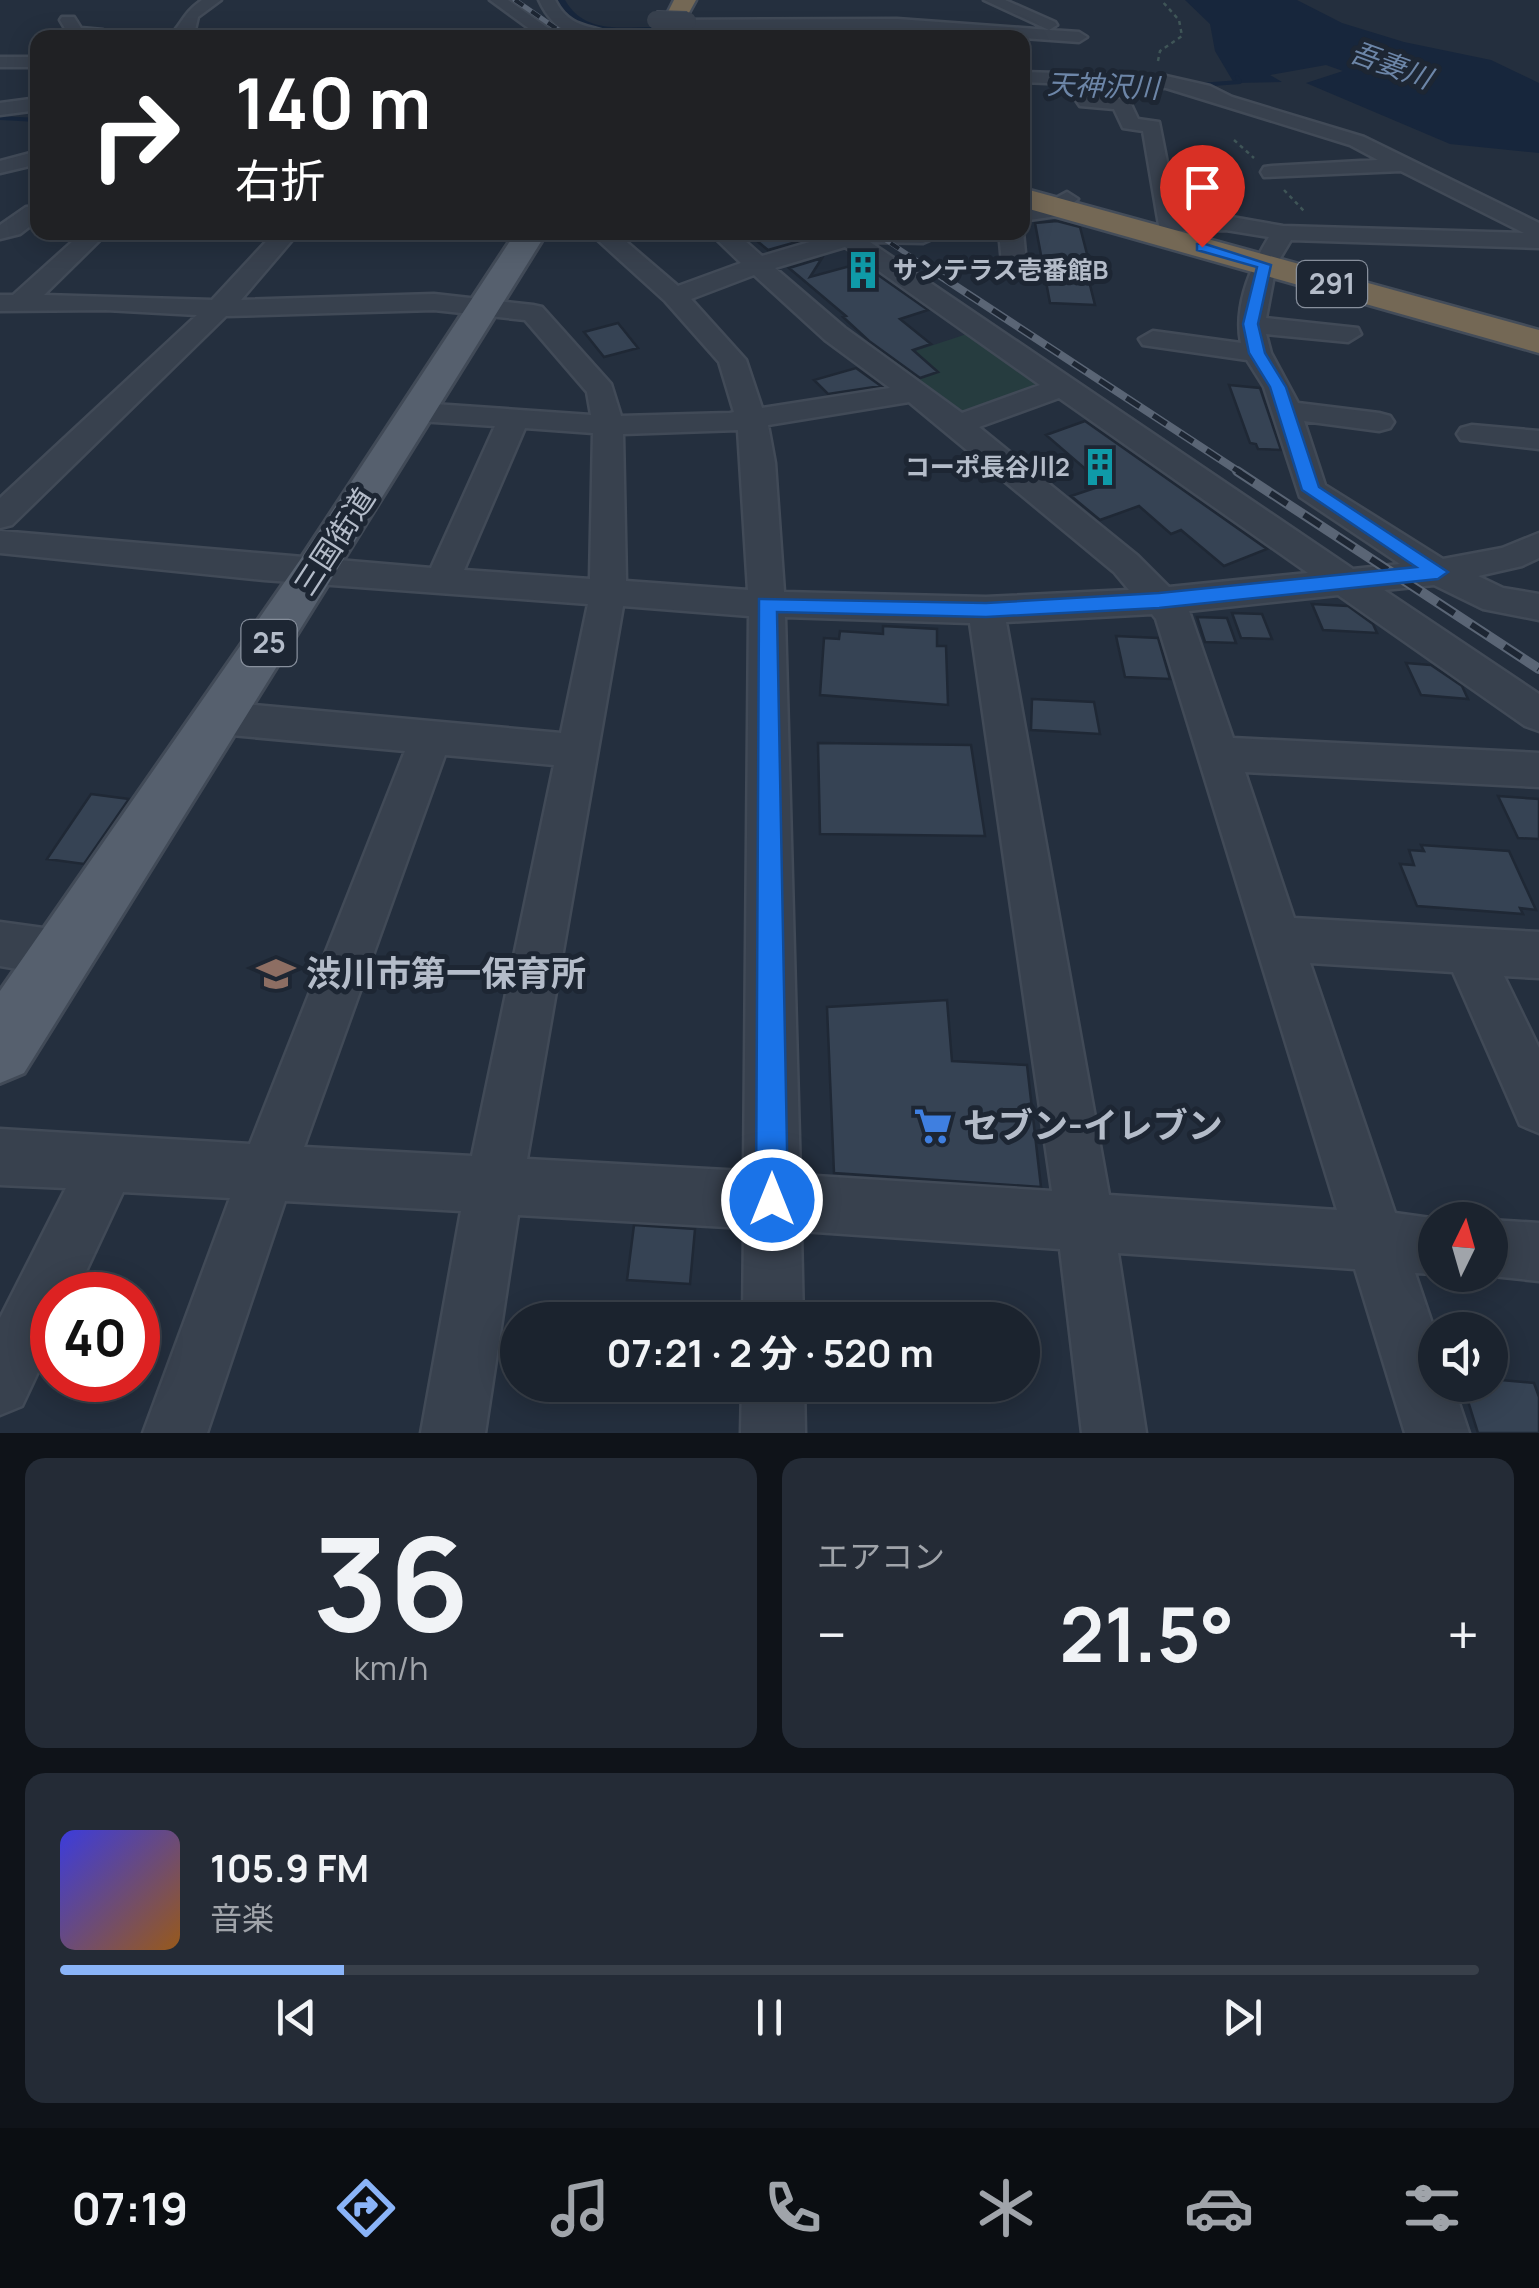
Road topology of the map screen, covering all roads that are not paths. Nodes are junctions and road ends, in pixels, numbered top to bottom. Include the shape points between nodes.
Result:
1 (212, 0) edge
2 (498, 0) edge
3 (546, 0) edge
4 (992, 0) edge
5 (68, 20) dead end
6 (879, 25) edge
7 (670, 26) edge
8 (74, 30) edge
9 (187, 30) edge
10 (542, 30) edge
11 (581, 30) edge
12 (962, 30) edge
13 (1030, 34) edge
14 (1079, 37) junction
15 (0, 62) edge
16 (30, 62) edge
17 (1030, 74) edge
18 (1030, 77) edge
19 (1080, 93) dead end
20 (30, 105) edge
21 (0, 109) edge
22 (30, 159) edge
23 (1401, 165) junction
24 (0, 166) edge
25 (1272, 172) dead end
26 (1042, 204) edge
27 (30, 215) edge
28 (1168, 226) junction
29 (0, 232) edge
30 (1539, 232) edge
31 (87, 240) edge
32 (281, 240) edge
33 (527, 240) edge
34 (609, 240) edge
35 (729, 240) edge
36 (830, 240) edge
37 (850, 240) edge
38 (1012, 240) edge
39 (1539, 241) edge
40 (1272, 250) junction
41 (1014, 262) dead end
42 (759, 267) junction
43 (674, 296) junction
44 (10, 303) edge
45 (219, 308) junction
46 (482, 310) junction
47 (1539, 330) edge
48 (1348, 334) dead end
49 (1254, 339) junction
50 (1153, 340) dead end
51 (1539, 342) edge
52 (1064, 386) junction
53 (1329, 390) dead end
54 (914, 393) junction
55 (1282, 399) junction
56 (418, 412) junction
57 (514, 418) junction
58 (752, 421) junction
59 (1379, 422) dead end
60 (958, 425) junction
61 (608, 426) junction
62 (1472, 434) dead end
63 (1524, 439) edge
64 (1539, 462) edge
65 (0, 517) edge
66 (0, 542) edge
67 (1539, 544) edge
68 (316, 571) junction
69 (1438, 572) junction
70 (443, 580) junction
71 (1342, 581) junction
72 (608, 592) junction
73 (1159, 600) junction
74 (767, 604) junction
75 (1539, 607) edge
76 (986, 610) junction
77 (1539, 716) edge
78 (220, 718) junction
79 (431, 738) junction
80 (577, 751) junction
81 (1221, 754) junction
82 (1539, 770) edge
83 (1280, 939) junction
84 (0, 944) edge
85 (1468, 950) junction
86 (65, 954) junction
87 (1539, 955) edge
88 (0, 1049) edge
89 (1539, 1106) edge
90 (0, 1157) edge
91 (108, 1163) junction
92 (267, 1172) junction
93 (494, 1185) junction
94 (772, 1200) junction
95 (1085, 1222) junction
96 (1376, 1242) junction
97 (1418, 1244) edge
98 (1508, 1250) edge
99 (1539, 1252) edge
100 (772, 1302) edge
101 (0, 1384) edge
102 (773, 1402) edge
103 (175, 1433) edge
104 (452, 1433) edge
105 (773, 1433) edge
106 (1114, 1433) edge
107 (1438, 1433) edge

1 - 9 street via 190,15
2 - 10 street
3 - 11 street via 554,19
4 - 14 street
5 - 8 street
6 - 7 street
6 - 12 street
13 - 14 street
14 - 17 street
15 - 16 street
18 - 23 street via 1166,82 1204,90 1345,136
19 - 28 street via 1087,102 1122,104 1130,124 1152,126
20 - 21 street
22 - 24 street
23 - 25 street
23 - 30 street
26 - 28 highway, 291
26 - 40 highway, 291
27 - 29 street
28 - 40 highway, 291
31 - 44 street
32 - 45 street
33 - 46 main road, 三国街道 / 25
34 - 43 street
35 - 42 street
36 - 42 street
37 - 52 street
38 - 41 street
39 - 40 street
40 - 47 highway, 291
40 - 49 street
40 - 51 highway, 291
42 - 43 street
42 - 54 street
43 - 58 street via 732,360
44 - 45 street
45 - 46 street via 434,302
45 - 65 street
46 - 56 main road, 三国街道 / 25
46 - 61 street via 533,314 600,390
48 - 49 street
49 - 50 street
49 - 55 street
52 - 60 street
52 - 71 street
53 - 55 street
54 - 58 street
54 - 60 street
55 - 59 street
55 - 69 street via 1311,490
56 - 57 street
56 - 68 main road, 三国街道 / 25
57 - 61 street
57 - 70 street
58 - 61 street
58 - 74 street
60 - 73 street via 1126,564
61 - 72 street
62 - 63 street
63 - 64 street via 1520,460
66 - 68 street
67 - 69 street via 1510,558
68 - 70 street
68 - 78 main road, 三国街道 / 25
69 - 71 street
69 - 75 street via 1496,600
70 - 72 street
71 - 73 street
71 - 77 street
72 - 74 street
72 - 80 street
73 - 76 street
73 - 81 street via 1173,614
74 - 76 street
74 - 94 street
76 - 95 street
78 - 79 street
78 - 86 main road, 三国街道 / 25
79 - 80 street
79 - 92 street
80 - 93 street
81 - 82 street
81 - 83 street
83 - 85 street
83 - 96 street
84 - 86 street
85 - 87 street
85 - 89 street
86 - 88 main road, 三国街道 / 25
90 - 91 street
91 - 92 street
91 - 101 street
92 - 93 street
92 - 103 street
93 - 94 street
93 - 104 street
94 - 95 street
94 - 100 street
95 - 96 street
95 - 106 street
96 - 97 street
96 - 107 street
98 - 99 street
102 - 105 street

